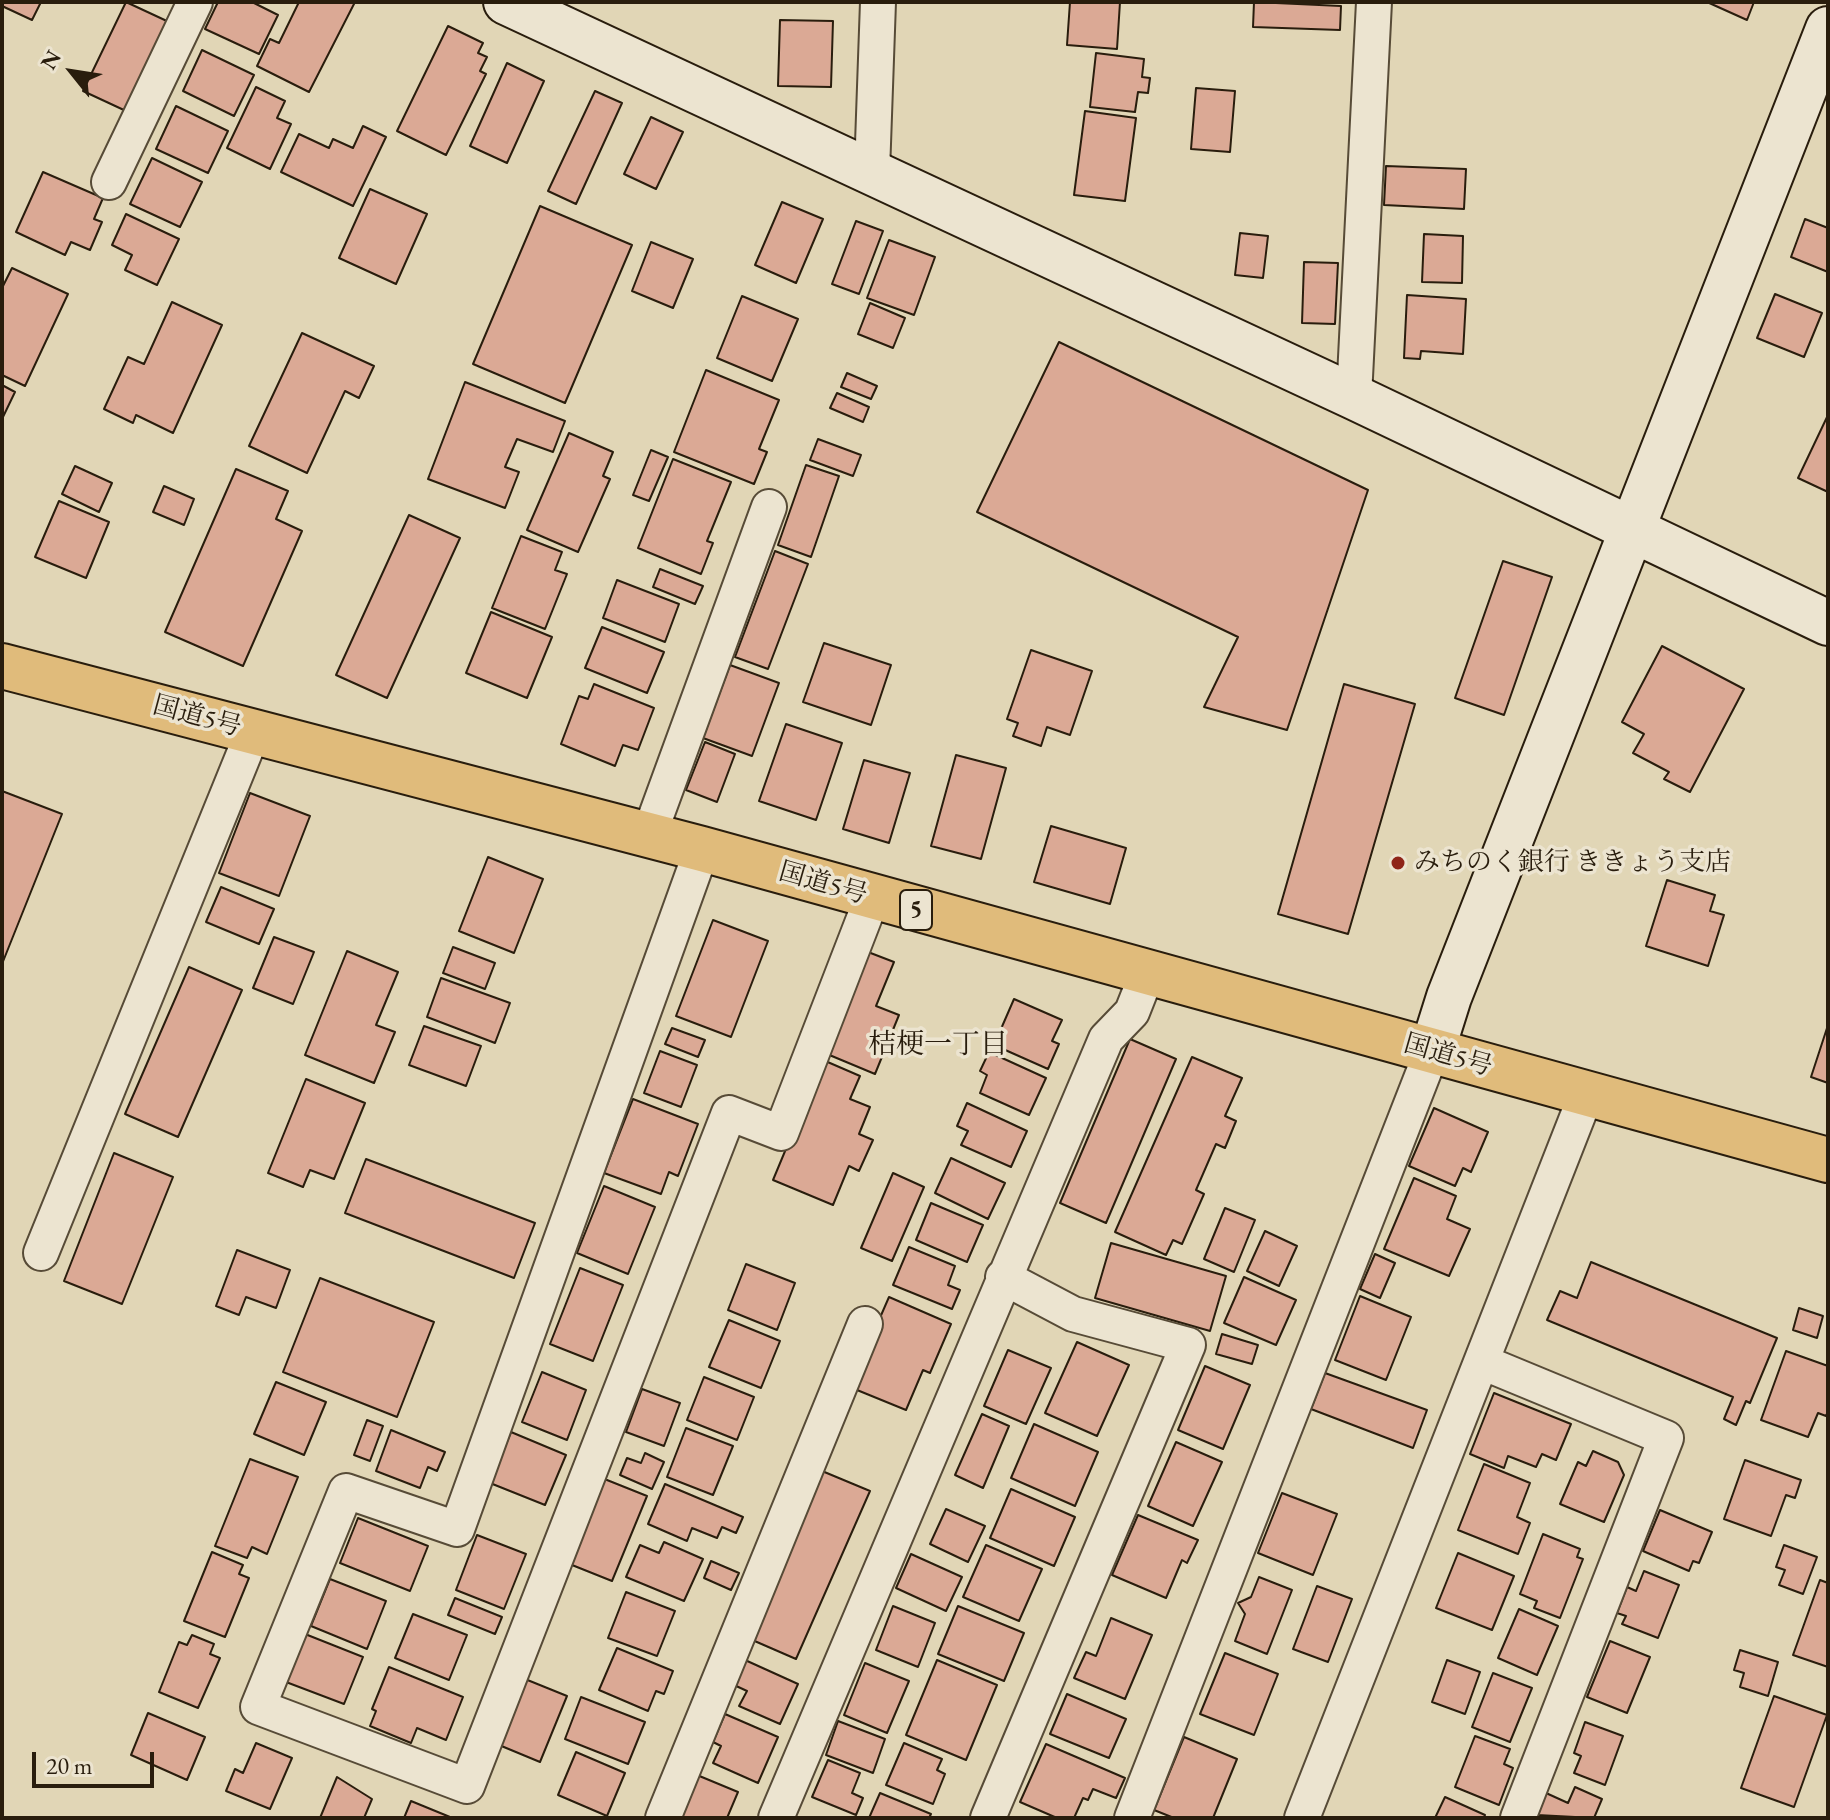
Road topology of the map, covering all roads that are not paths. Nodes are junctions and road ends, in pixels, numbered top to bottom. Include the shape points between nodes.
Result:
1 (195, 2) edge
2 (506, 2) edge
3 (878, 2) edge
4 (1374, 2) edge
5 (1828, 29) edge
6 (872, 172) junction
7 (109, 182) dead end
8 (1354, 397) junction
9 (769, 507) dead end
10 (1633, 530) junction
11 (1828, 623) edge
12 (2, 666) edge
13 (253, 732) junction
14 (649, 835) junction
15 (702, 849) junction
16 (872, 898) junction
17 (1147, 974) junction
18 (1432, 1051) junction
19 (1586, 1095) junction
20 (1828, 1160) edge
21 (41, 1253) dead end
22 (1003, 1277) junction
23 (865, 1324) dead end
24 (1482, 1362) junction
25 (663, 1818) edge
26 (776, 1818) edge
27 (988, 1818) edge
28 (1132, 1818) edge
29 (1302, 1818) edge
30 (1518, 1818) edge

1 - 7 street
2 - 6 street
3 - 6 street
4 - 8 street
5 - 10 street
6 - 8 street
8 - 10 street
9 - 14 street
10 - 11 street
10 - 18 street
12 - 13 highway, 国道5号 / 5
13 - 14 highway, 国道5号 / 5
13 - 21 street
14 - 15 highway, 国道5号 / 5
15 - 16 highway, 国道5号 / 5
15 - 16 street via 457,1529 346,1491 258,1707 467,1786 729,1113 781,1133
16 - 17 highway, 国道5号 / 5
17 - 18 highway, 国道5号 / 5
17 - 22 street via 1132,1012 1106,1039
18 - 19 highway, 国道5号 / 5
18 - 28 street
19 - 20 highway, 国道5号 / 5
19 - 24 street
22 - 26 street
22 - 27 street via 1073,1314 1188,1345
23 - 25 street
24 - 29 street
24 - 30 street via 1666,1438

